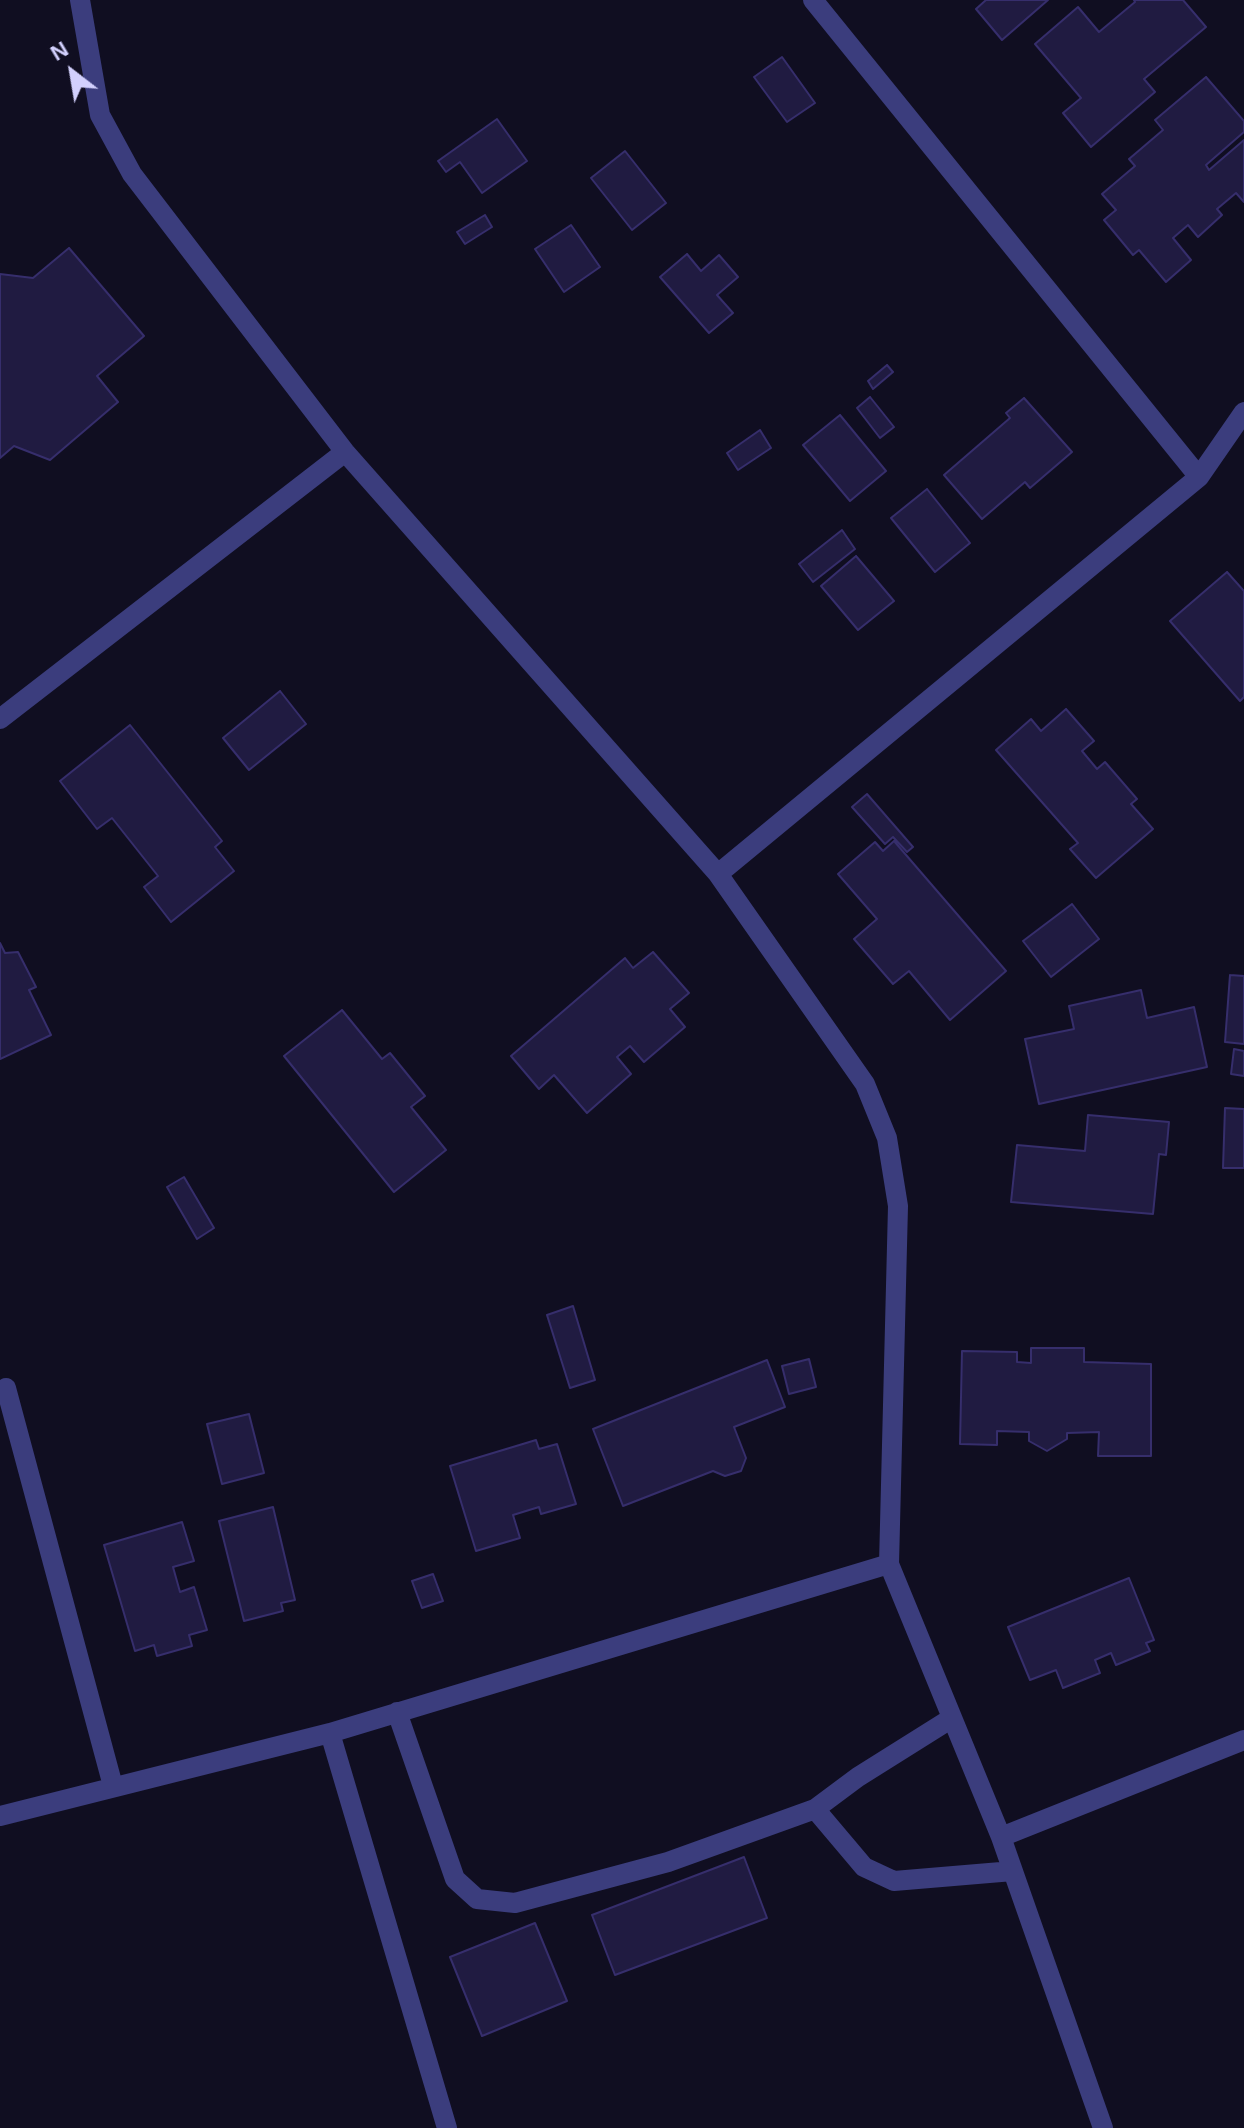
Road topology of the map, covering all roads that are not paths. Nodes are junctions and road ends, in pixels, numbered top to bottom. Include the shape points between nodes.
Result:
1 (80, 0) edge
2 (813, 0) edge
3 (1244, 412) edge
4 (345, 452) junction
5 (1199, 477) junction
6 (0, 719) edge
7 (718, 874) junction
8 (6, 1388) dead end
9 (889, 1564) junction
10 (397, 1712) junction
11 (952, 1718) junction
12 (330, 1733) junction
13 (1244, 1740) edge
14 (113, 1786) junction
15 (815, 1809) junction
16 (0, 1816) edge
17 (1001, 1837) junction
18 (1013, 1871) junction
19 (447, 2128) edge
20 (1103, 2128) edge

1 - 4 street via 100,115 132,174
2 - 5 street
3 - 5 street
4 - 6 street
4 - 7 street
5 - 7 street
7 - 9 street via 865,1084 887,1138 898,1206
8 - 14 street
9 - 10 street
9 - 11 street
10 - 12 street
10 - 15 street via 455,1879 477,1899 515,1903 668,1862
11 - 15 street
11 - 17 street
12 - 14 street
12 - 19 street
13 - 17 street
14 - 16 street
15 - 18 street via 864,1867 894,1881
17 - 18 street
18 - 20 street

